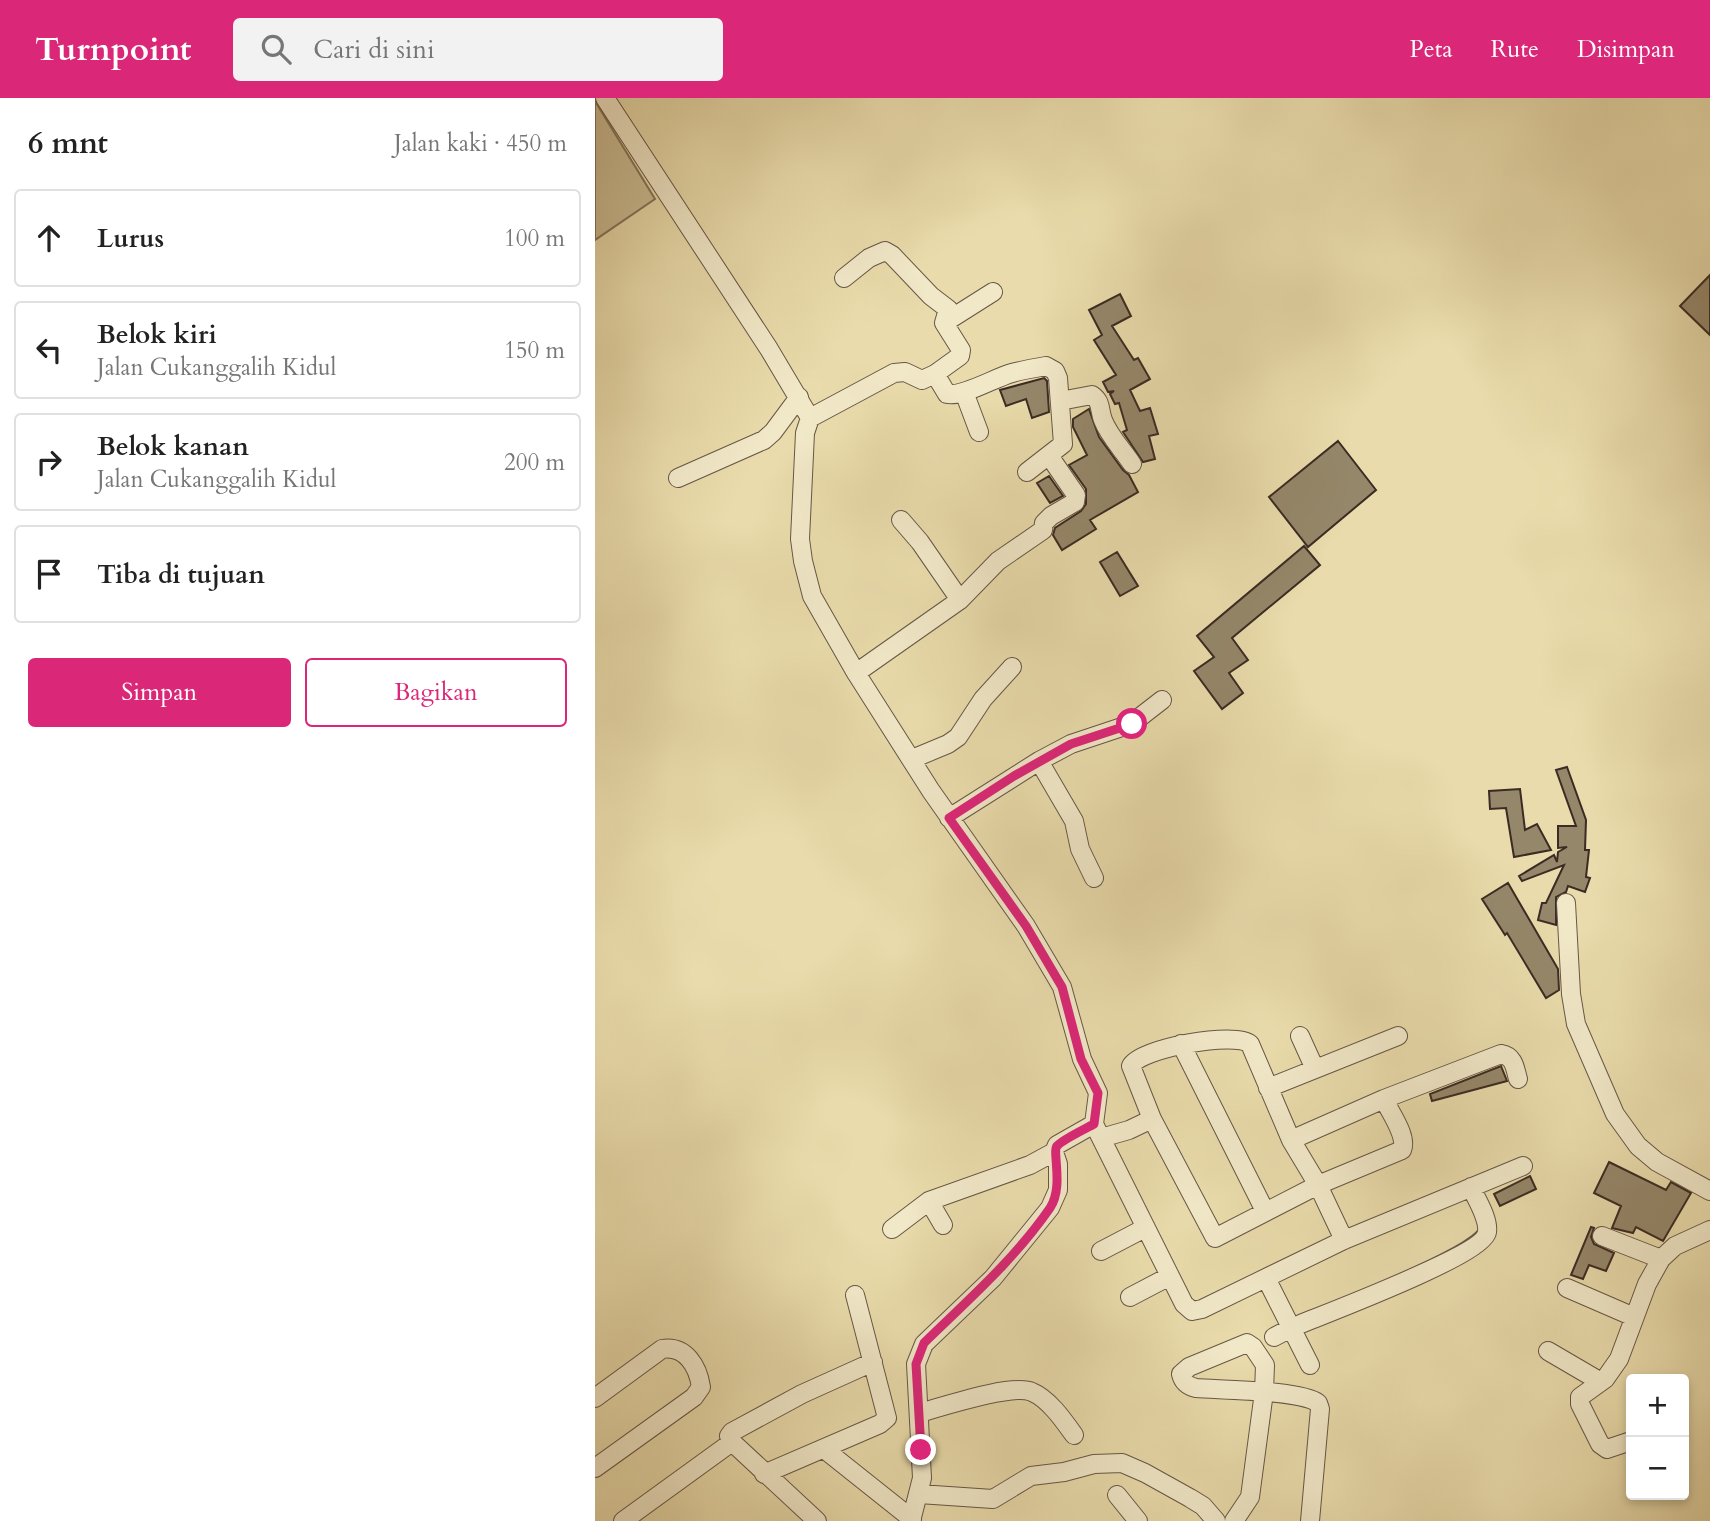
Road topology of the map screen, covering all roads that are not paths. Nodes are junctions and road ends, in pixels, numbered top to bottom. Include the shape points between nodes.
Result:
1 (605, 98) edge
2 (844, 278) dead end
3 (993, 292) dead end
4 (944, 323) junction
5 (935, 374) junction
6 (964, 392) junction
7 (799, 397) junction
8 (1060, 401) junction
9 (810, 418) junction
10 (979, 432) dead end
11 (1050, 457) junction
12 (1132, 464) dead end
13 (1027, 472) dead end
14 (678, 478) dead end
15 (901, 520) dead end
16 (960, 600) junction
17 (1012, 667) dead end
18 (856, 673) junction
19 (1162, 700) dead end
20 (912, 759) junction
21 (1039, 761) junction
22 (949, 818) junction
23 (1094, 878) dead end
24 (1566, 903) dead end
25 (1300, 1036) dead end
26 (1398, 1036) dead end
27 (1181, 1044) junction
28 (1315, 1069) junction
29 (1518, 1079) dead end
30 (1268, 1088) junction
31 (1384, 1099) junction
32 (1152, 1119) junction
33 (1097, 1131) junction
34 (1291, 1140) junction
35 (1054, 1152) junction
36 (1523, 1166) dead end
37 (1318, 1185) junction
38 (1471, 1187) junction
39 (1710, 1191) edge
40 (929, 1201) junction
41 (1265, 1212) junction
42 (943, 1225) dead end
43 (1145, 1228) junction
44 (892, 1229) dead end
45 (1710, 1230) edge
46 (1602, 1236) dead end
47 (1344, 1240) junction
48 (1101, 1251) dead end
49 (1661, 1259) junction
50 (1170, 1276) junction
51 (1266, 1278) junction
52 (1567, 1288) dead end
53 (855, 1295) dead end
54 (1130, 1297) dead end
55 (1634, 1317) junction
56 (1291, 1328) junction
57 (1274, 1337) dead end
58 (1548, 1352) dead end
59 (873, 1362) junction
60 (1310, 1365) dead end
61 (1601, 1382) junction
62 (1264, 1392) junction
63 (595, 1398) edge
64 (919, 1413) junction
65 (1075, 1435) dead end
66 (732, 1442) junction
67 (1626, 1443) edge
68 (824, 1449) junction
69 (595, 1468) edge
70 (764, 1474) junction
71 (919, 1494) junction
72 (1117, 1495) dead end
73 (911, 1520) edge
74 (623, 1521) edge
75 (817, 1521) edge
76 (1138, 1521) edge
77 (1216, 1521) edge
78 (1234, 1521) edge
79 (1310, 1521) edge

1 - 7 street
2 - 4 street via 884,251 948,309
3 - 4 street
4 - 5 street via 961,353
5 - 6 street via 947,394
5 - 9 street via 922,380 905,372 894,373
6 - 8 street via 1046,366 1058,378
6 - 10 street
7 - 9 street
7 - 14 street via 764,440
8 - 11 street via 1064,440
8 - 12 street via 1095,397 1106,425
9 - 18 street via 800,505 803,561 812,596
11 - 13 street
11 - 16 street via 1076,495 1075,502 998,561
15 - 16 street
16 - 18 street
17 - 20 street via 958,737
18 - 20 street
19 - 21 street via 1132,724 1071,744
20 - 22 street
21 - 22 street
21 - 23 street via 1074,821 1080,849
22 - 33 street via 1026,926 1062,987 1081,1059 1098,1093
24 - 39 street via 1576,1024 1615,1114 1638,1146 1657,1162
25 - 28 street
26 - 28 street
27 - 30 street via 1246,1040
27 - 32 street via 1134,1060 1132,1066
27 - 41 street
28 - 30 street
29 - 31 street via 1512,1059 1501,1055
30 - 34 street
31 - 34 street
31 - 37 street via 1402,1135 1402,1150
32 - 33 street via 1129,1130
32 - 41 street via 1208,1242
33 - 35 street via 1057,1145
33 - 43 street
34 - 37 street
35 - 40 street
35 - 64 street via 1058,1190 1050,1208 993,1278 924,1343 916,1364
36 - 38 street
37 - 41 street
37 - 47 street
38 - 47 street
38 - 56 street via 1487,1231 1476,1245 1446,1263
40 - 42 street
40 - 44 street
43 - 48 street
43 - 50 street
45 - 49 street via 1675,1246
46 - 49 street
47 - 51 street
49 - 55 street
50 - 51 street via 1192,1311
50 - 54 street
51 - 56 street
52 - 55 street
53 - 59 street
55 - 61 street via 1619,1359
56 - 57 street
56 - 60 street
58 - 61 street
59 - 66 street via 732,1432
59 - 68 street via 887,1418
61 - 67 street via 1580,1397 1580,1404 1600,1444 1607,1449
62 - 62 street via 1265,1365 1247,1343 1181,1374 1185,1383 1196,1388
62 - 78 street via 1250,1497
62 - 79 street via 1318,1403
63 - 69 street via 662,1349 680,1351 699,1373 701,1387 694,1397
64 - 65 street via 1008,1391 1030,1391
64 - 71 street
66 - 70 street
66 - 74 street
68 - 70 street
68 - 73 street
70 - 75 street
71 - 73 street
71 - 77 street via 993,1499 1031,1476 1122,1463 1203,1506
72 - 76 street

